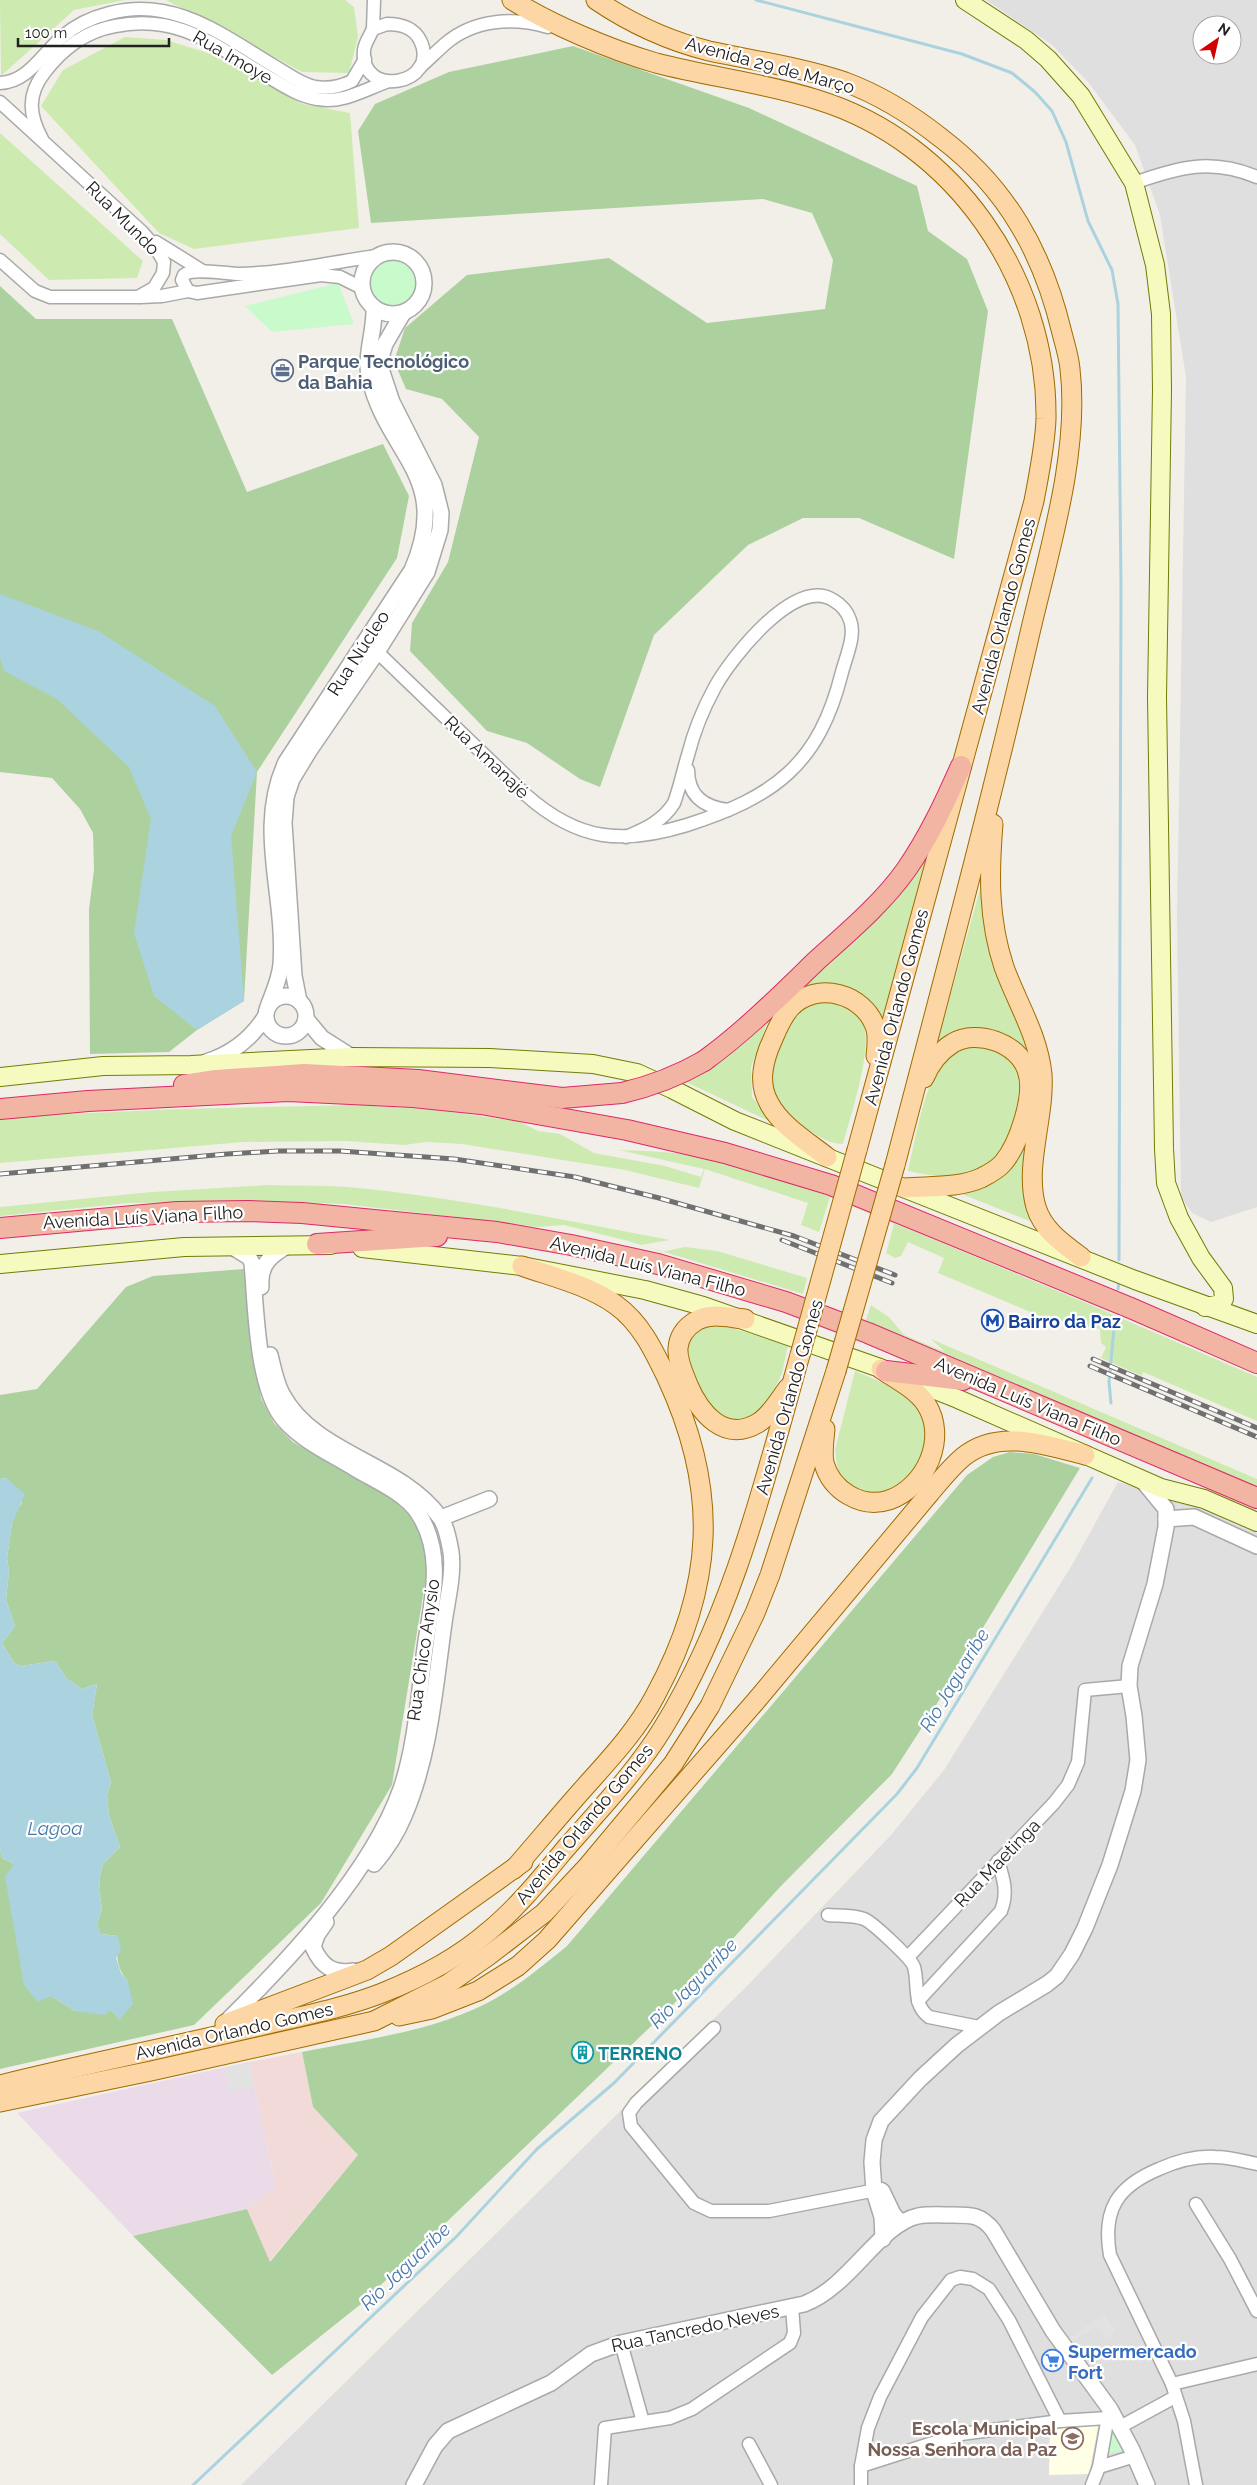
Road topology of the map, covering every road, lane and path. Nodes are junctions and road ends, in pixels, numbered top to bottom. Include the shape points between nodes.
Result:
1 (374, 0) edge
2 (512, 0) edge
3 (965, 0) edge
4 (602, 3) edge
5 (374, 29) junction
6 (590, 38) junction
7 (365, 60) junction
8 (419, 68) junction
9 (386, 82) junction
10 (0, 83) edge
11 (0, 102) edge
12 (42, 140) junction
13 (1257, 178) edge
14 (1134, 183) junction
15 (142, 232) junction
16 (377, 256) junction
17 (0, 260) edge
18 (206, 272) junction
19 (362, 288) junction
20 (188, 290) junction
21 (1022, 294) joint
22 (138, 297) junction
23 (374, 308) junction
24 (403, 313) junction
25 (1070, 367) joint
26 (372, 647) junction
27 (688, 753) junction
28 (961, 766) junction
29 (997, 774) junction
30 (731, 810) junction
31 (626, 837) junction
32 (299, 1001) junction
33 (267, 1011) junction
34 (306, 1020) junction
35 (352, 1057) junction
36 (191, 1065) junction
37 (103, 1066) junction
38 (0, 1067) edge
39 (0, 1077) edge
40 (871, 1100) junction
41 (88, 1101) junction
42 (910, 1106) junction
43 (0, 1110) edge
44 (827, 1157) junction
45 (905, 1188) junction
46 (0, 1228) edge
47 (496, 1232) junction
48 (289, 1244) junction
49 (317, 1244) junction
50 (229, 1245) junction
51 (1083, 1258) junction
52 (0, 1264) edge
53 (522, 1266) junction
54 (1205, 1307) junction
55 (745, 1319) junction
56 (1257, 1324) edge
57 (1257, 1363) edge
58 (883, 1370) junction
59 (794, 1378) junction
60 (833, 1380) junction
61 (986, 1383) junction
62 (1085, 1455) junction
63 (1140, 1479) junction
64 (1182, 1494) junction
65 (1257, 1498) edge
66 (490, 1499) dead end
67 (1166, 1514) junction
68 (441, 1518) junction
69 (1257, 1522) edge
70 (424, 1524) junction
71 (1257, 1546) edge
72 (1129, 1686) junction
73 (627, 1778) junction
74 (998, 1861) junction
75 (514, 1869) junction
76 (828, 1915) dead end
77 (908, 1957) junction
78 (367, 1970) junction
79 (918, 2001) junction
80 (374, 2021) junction
81 (223, 2025) junction
82 (979, 2027) junction
83 (714, 2028) dead end
84 (194, 2042) junction
85 (1, 2098) edge
86 (1257, 2164) edge
87 (876, 2186) junction
88 (1196, 2204) dead end
89 (901, 2223) junction
90 (882, 2239) junction
91 (792, 2307) junction
92 (1257, 2312) edge
93 (621, 2343) junction
94 (1257, 2364) edge
95 (1172, 2384) junction
96 (1175, 2397) junction
97 (1112, 2418) junction
98 (1060, 2421) junction
99 (643, 2422) junction
100 (749, 2444) dead end
101 (1135, 2456) junction
102 (861, 2466) junction
103 (1099, 2467) junction
104 (414, 2485) edge
105 (602, 2485) edge
106 (771, 2485) edge
107 (862, 2485) edge
108 (1092, 2485) edge
109 (1147, 2485) edge
110 (1196, 2485) edge

1 - 5 street
2 - 6 main road, Avenida 29 de Março
3 - 14 main road via 1026,40 1064,76 1081,96
4 - 25 main road, Avenida 29 de Março via 659,34 684,43 845,82 888,102 941,138 1001,197 1035,251 1055,304
5 - 7 street via 366,41
5 - 8 street via 397,24 414,32 423,49
6 - 8 street via 511,20 486,23 446,43
6 - 21 main road, Avenida 29 de Março via 656,63 819,100 855,113 885,129 941,172 963,194 1005,254
7 - 9 street via 372,73
7 - 10 street, Rua Imoye via 352,81 331,88 316,87 184,17 161,11 124,11 104,14 73,29 20,78
8 - 9 street via 405,80
9 - 12 street, Rua Imoye via 348,97 320,100 296,93 192,32 152,22 122,24 106,27 80,39 53,61 41,77 35,87 31,107 32,119
11 - 12 street, Rua Mundo
12 - 15 street, Rua Mundo
13 - 14 street via 1212,165 1172,170
14 - 54 main road via 1155,265 1161,314 1157,697 1166,1183 1179,1218 1201,1258 1223,1288 1224,1299 1220,1304
15 - 18 street
15 - 22 street, Rua Mundo via 164,262 163,273 154,288
16 - 18 street via 256,273
16 - 19 street via 365,270
16 - 24 street via 402,253 418,264 423,273 420,300
17 - 22 street via 42,295 84,299
18 - 20 street via 190,271 184,275 183,284
19 - 20 street via 340,277 321,275 197,292
19 - 23 street
20 - 22 street
21 - 28 main road, Avenida Orlando Gomes via 1034,327 1043,374 1046,419 1042,463 1015,574
23 - 24 street via 391,314
23 - 26 street, Rua Núcleo via 369,373 379,402 423,487 426,529 412,570
24 - 26 street, Rua Núcleo via 385,344 381,369 392,402 434,485 440,507 440,530 427,572
25 - 29 main road, Avenida Orlando Gomes via 1072,414 1059,506
26 - 31 street, Rua Amanajé via 552,817 583,830
26 - 32 street, Rua Núcleo via 292,780 286,797 284,823 294,976
26 - 33 street, Rua Núcleo via 286,762 277,782 271,814 281,964
27 - 30 street, Rua Amanajé via 688,779 693,793 708,805
27 - 30 street, Rua Amanajé via 702,713 725,670 761,629 788,606 805,597 822,595 839,604 847,613 852,630 842,676 821,731 809,751 788,774 774,786
27 - 31 street, Rua Amanajé via 678,793 669,811 654,824
28 - 40 main road, Avenida Orlando Gomes
28 - 41 highway, bridge via 931,832 904,872 866,914 728,1044 684,1073 622,1093 562,1098 427,1080 304,1074 216,1080
29 - 42 main road, Avenida Orlando Gomes
29 - 51 main road via 990,878 992,912 1005,968 1029,1022 1042,1074 1033,1194 1040,1218 1048,1230
30 - 31 street, Rua Amanajé via 661,833
32 - 33 street via 280,997
32 - 34 street
33 - 34 street via 270,1029 281,1036 294,1035
33 - 36 street, Rua Núcleo via 248,1039 236,1048
34 - 35 street via 322,1038
35 - 36 main road
35 - 44 main road via 490,1058 610,1066 637,1073 735,1121
36 - 37 main road
37 - 38 main road
37 - 39 main road
40 - 44 main road via 877,1046 876,1030 870,1016 853,1000 840,994 819,992 803,998 790,1008 778,1026 764,1061 764,1091 778,1116
40 - 59 main road, Avenida Orlando Gomes, bridge
41 - 43 highway
41 - 57 highway via 288,1091 413,1097 481,1104 645,1134 831,1185
42 - 45 main road via 926,1072 938,1055 954,1042 987,1038 1004,1044 1018,1055 1027,1069 1030,1083 1028,1104 1020,1131 1002,1164 978,1179
42 - 60 main road, Avenida Orlando Gomes, bridge
44 - 45 main road
45 - 51 main road
46 - 47 highway, Avenida Luís Viana Filho via 177,1212 248,1211 302,1213
47 - 49 highway
47 - 61 highway, Avenida Luís Viana Filho via 590,1249 731,1284 868,1333
48 - 49 main road, Avenida Luís Viana Filho
48 - 50 main road, Avenida Luís Viana Filho
48 - 68 street, Rua Chico Anysio via 270,1256 263,1265 261,1277 270,1356 281,1392 289,1406 310,1427 423,1497
49 - 53 main road, Avenida Luís Viana Filho
50 - 52 main road, Avenida Luís Viana Filho via 184,1246
50 - 70 street, Rua Chico Anysio via 249,1257 252,1263 265,1380 278,1413 302,1437 408,1501
51 - 54 main road
53 - 55 main road, Avenida Luís Viana Filho via 645,1290
53 - 75 main road via 588,1289 616,1305 636,1324 652,1347 689,1433 704,1501 704,1535 699,1581 690,1616 654,1698 618,1751
54 - 56 main road
55 - 58 main road, Avenida Luís Viana Filho
55 - 59 main road via 707,1317 698,1320 682,1335 677,1351 679,1359 694,1399 705,1415 716,1424 732,1428 756,1424 772,1409
58 - 60 main road via 914,1391 925,1403 932,1414 936,1433 936,1446 928,1465 908,1488 888,1500 864,1502 852,1498 827,1473 824,1444
58 - 61 highway
58 - 62 main road, Avenida Luís Viana Filho
59 - 73 main road, Avenida Orlando Gomes via 756,1514 710,1637 662,1729
60 - 80 main road, Avenida Orlando Gomes via 795,1502 755,1612 710,1706 673,1764 544,1912 448,1984
61 - 65 highway, Avenida Luís Viana Filho
62 - 63 main road, Avenida Luís Viana Filho
62 - 80 main road via 1033,1442 1008,1441 985,1444 964,1456 548,1940 518,1966 478,1991 432,2009
63 - 64 main road, Avenida Luís Viana Filho
63 - 67 street
64 - 67 street
64 - 69 main road, Avenida Luís Viana Filho via 1204,1499
66 - 68 street
67 - 71 street via 1194,1517
67 - 72 street via 1155,1584 1130,1666
68 - 70 street via 431,1513 424,1518
68 - 78 street, Rua Chico Anysio via 451,1552 451,1571 435,1688 412,1795 392,1840 333,1912 314,1947 322,1964 330,1970 340,1973
70 - 81 street, Rua Chico Anysio via 434,1553 434,1591 406,1772 388,1821 373,1849 337,1898 269,1980
72 - 74 street, Rua Maetinga via 1085,1690 1075,1773 1054,1803
72 - 82 street via 1138,1746 1136,1775 1110,1865 1085,1928 1057,1976
73 - 75 main road
73 - 84 main road, Avenida Orlando Gomes via 490,1931 448,1960 378,1995
74 - 77 street, Rua Maetinga
74 - 79 street via 1006,1884 1001,1912
75 - 78 main road
76 - 77 street via 864,1919
77 - 79 street via 915,1972
78 - 81 main road
79 - 82 street via 924,2013 933,2019
80 - 85 main road, Avenida Orlando Gomes via 151,2071
81 - 84 main road
82 - 87 street via 920,2079 881,2121 873,2148
83 - 87 street via 636,2103 629,2114 631,2126 694,2202 711,2211 750,2213 777,2210
84 - 85 main road, Avenida Orlando Gomes via 100,2061
86 - 95 street via 1199,2157 1166,2166 1139,2177 1112,2207 1108,2230 1110,2255
87 - 89 street
87 - 90 street
88 - 92 street via 1230,2259
89 - 90 street, Rua Tancredo Neves
89 - 97 street via 919,2216 976,2215 986,2220 1053,2331
90 - 91 street, Rua Tancredo Neves via 828,2292
91 - 93 street, Rua Tancredo Neves
91 - 99 street via 794,2336 784,2348 698,2406 670,2418
93 - 99 street
93 - 104 street, Rua Tancredo Neves via 591,2354 551,2383 448,2431 434,2446
94 - 95 street
95 - 96 street
96 - 97 street
96 - 110 street via 1184,2421
97 - 98 street
97 - 101 street
97 - 103 street
98 - 102 street via 961,2434
98 - 102 street via 1009,2320 989,2289 973,2279 960,2277 951,2280 940,2293 907,2343 868,2428
99 - 105 street via 608,2427 604,2431
100 - 106 street
101 - 103 street
101 - 109 street
102 - 107 street
103 - 108 street

